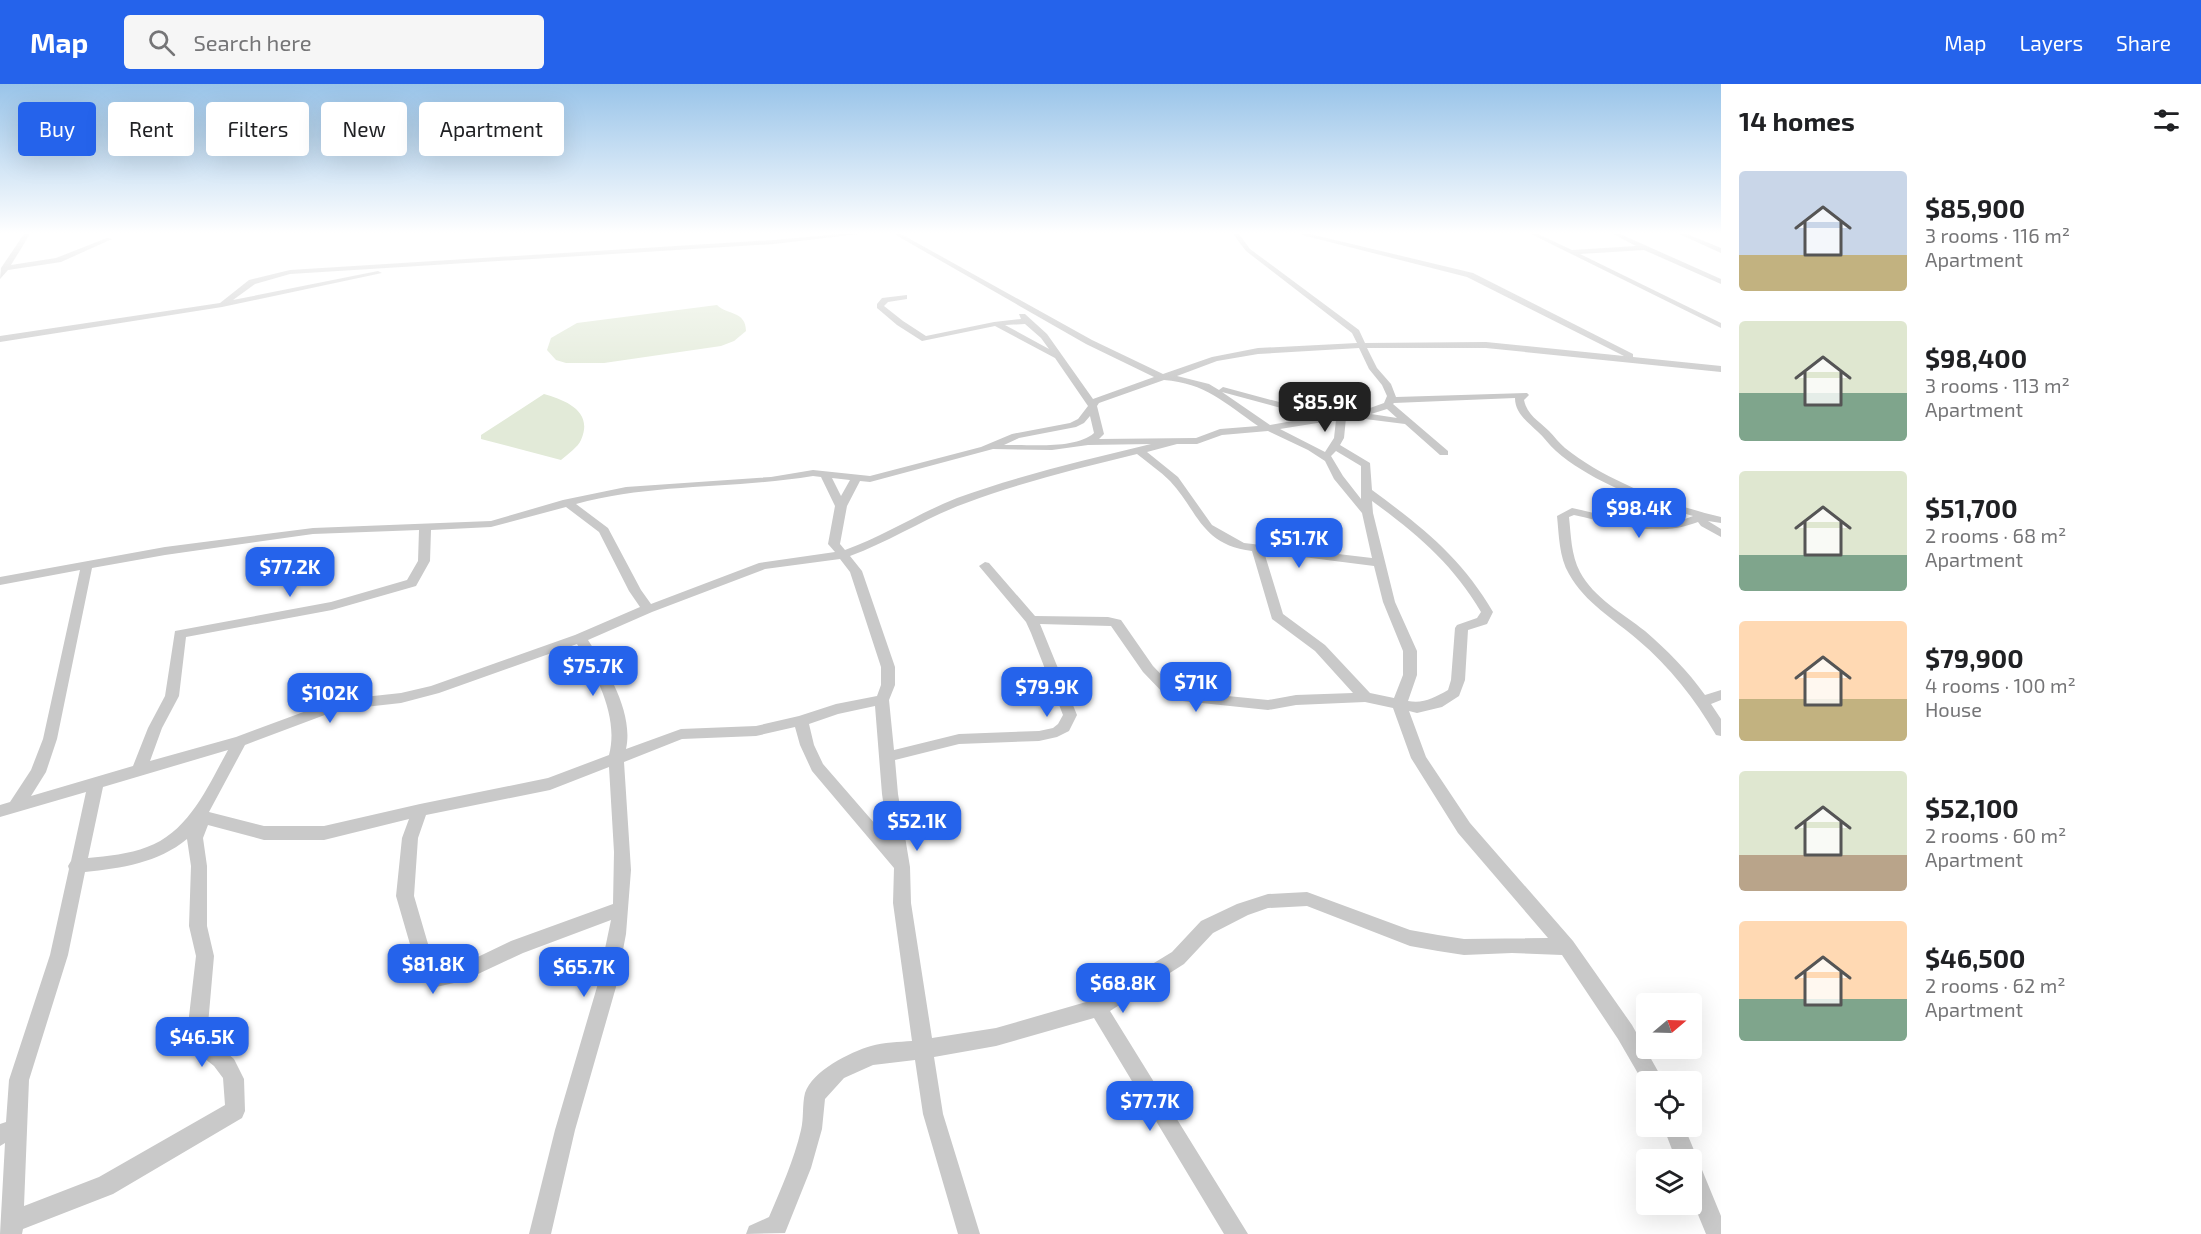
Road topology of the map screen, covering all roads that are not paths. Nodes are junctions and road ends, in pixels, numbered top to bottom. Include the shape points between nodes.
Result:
1 (242, 288) edge
2 (305, 288) edge
3 (991, 288) edge
4 (1298, 288) edge
5 (1495, 288) edge
6 (1642, 288) edge
7 (1002, 295) junction
8 (904, 297) dead end
9 (222, 304) junction
10 (1027, 321) junction
11 (994, 324) junction
12 (1721, 326) edge
13 (0, 339) edge
14 (1361, 345) junction
15 (1062, 361) junction
16 (1640, 361) junction
17 (1721, 369) edge
18 (1161, 377) junction
19 (1206, 386) junction
20 (1389, 402) junction
21 (1092, 404) junction
22 (1346, 415) junction
23 (1329, 417) junction
24 (1408, 422) junction
25 (1268, 428) junction
26 (1178, 441) junction
27 (1089, 442) junction
28 (985, 449) junction
29 (1140, 451) junction
30 (1331, 452) junction
31 (1444, 453) dead end
32 (825, 474) junction
33 (856, 479) junction
34 (1366, 491) junction
35 (567, 502) junction
36 (841, 506) junction
37 (1367, 513) junction
38 (1700, 517) junction
39 (1721, 520) edge
40 (425, 528) junction
41 (1721, 534) edge
42 (1257, 549) junction
43 (841, 555) junction
44 (1381, 563) junction
45 (87, 565) junction
46 (985, 566) dead end
47 (0, 581) edge
48 (648, 609) junction
49 (1031, 620) junction
50 (580, 638) junction
51 (1721, 695) edge
52 (1365, 697) junction
53 (882, 700) junction
54 (1704, 701) junction
55 (1399, 705) junction
56 (801, 721) junction
57 (1721, 731) edge
58 (240, 741) junction
59 (886, 757) junction
60 (616, 758) junction
61 (139, 771) junction
62 (96, 783) junction
63 (15, 807) junction
64 (420, 810) junction
65 (0, 811) edge
66 (201, 817) junction
67 (76, 866) junction
68 (902, 867) junction
69 (621, 909) junction
70 (1567, 947) junction
71 (1098, 1008) junction
72 (923, 1050) junction
73 (1648, 1071) edge
74 (8, 1131) edge
75 (1702, 1197) edge
76 (12, 1227) edge
77 (540, 1234) edge
78 (757, 1234) edge
79 (969, 1234) edge
80 (1237, 1234) edge
81 (1717, 1234) edge

1 - 9 street
2 - 9 street
3 - 7 street
4 - 14 street via 1356,332
5 - 16 street
6 - 12 street
7 - 10 street
7 - 18 street
8 - 11 street via 885,300 880,306 921,338 932,339
9 - 13 street
10 - 11 street
10 - 15 street
11 - 15 street
14 - 16 street via 1508,346
14 - 18 street via 1247,352
14 - 20 street via 1392,396
15 - 21 street
16 - 17 street
18 - 19 street
18 - 21 street
19 - 23 street via 1303,414
19 - 25 street
20 - 22 street via 1372,411
20 - 24 street
20 - 38 street via 1524,395 1519,399 1521,410 1563,452 1616,482
21 - 27 street via 1100,434
21 - 28 street via 1077,423 1016,436
22 - 23 street
22 - 24 street
22 - 30 street
23 - 25 street
24 - 31 street
25 - 26 street
25 - 30 street
26 - 27 street
26 - 29 street
27 - 28 street
28 - 33 street via 886,477
29 - 42 street via 1173,480 1208,527 1241,546
29 - 43 street via 1051,472 960,501 875,543
30 - 34 street via 1366,463
30 - 37 street via 1338,477
32 - 33 street
32 - 35 street via 626,490
32 - 36 street
33 - 36 street
34 - 37 street
34 - 55 street via 1456,564 1472,583 1487,612 1482,621 1462,628 1454,693 1417,708
35 - 40 street via 491,524
35 - 48 street via 604,530
36 - 43 street via 834,544
37 - 44 street
38 - 39 street
38 - 41 street
38 - 54 street via 1669,528 1572,511 1563,516 1572,568 1579,581 1653,646
40 - 45 street via 313,531
40 - 61 street via 424,561 412,583 332,606 180,634 172,696
42 - 44 street
42 - 52 street via 1277,616 1320,648
43 - 48 street via 773,563
43 - 53 street via 856,571 888,667 888,685
44 - 55 street via 1389,602 1410,651 1410,675
45 - 47 street
45 - 63 street via 50,739 38,772
46 - 49 street
48 - 50 street
49 - 52 street via 1116,623 1148,669 1173,695 1268,705 1296,699
49 - 59 street via 1070,715 1064,727 1039,736 959,739
50 - 58 street via 434,690 400,698 346,702
50 - 60 street via 603,677 619,726 620,750
51 - 54 street
52 - 55 street
53 - 56 street
53 - 59 street
54 - 57 street
55 - 70 street via 1419,758 1464,828
56 - 60 street via 732,734 681,734
56 - 68 street via 817,767
58 - 61 street
58 - 66 street
59 - 68 street
60 - 64 street via 550,784
60 - 69 street via 622,834
61 - 62 street
62 - 63 street
62 - 67 street
63 - 65 street
64 - 66 street via 304,835 264,833
64 - 69 street via 410,838 405,896 424,965 436,978 463,973 517,946
66 - 67 street via 154,852
66 - 76 street via 195,838 199,866 198,926 205,956 198,1025 202,1044 223,1061 235,1080 235,1111 105,1186
67 - 74 street via 59,955 23,1064
68 - 72 street via 902,903
69 - 77 street via 593,1038 569,1115
70 - 71 street via 1464,947 1410,938 1307,899 1268,901 1207,927 1178,958
70 - 73 street
71 - 72 street via 996,1036
71 - 80 street
72 - 78 street via 861,1058 837,1071 815,1095 812,1129 777,1225
72 - 79 street via 933,1114
74 - 76 street
75 - 81 street

